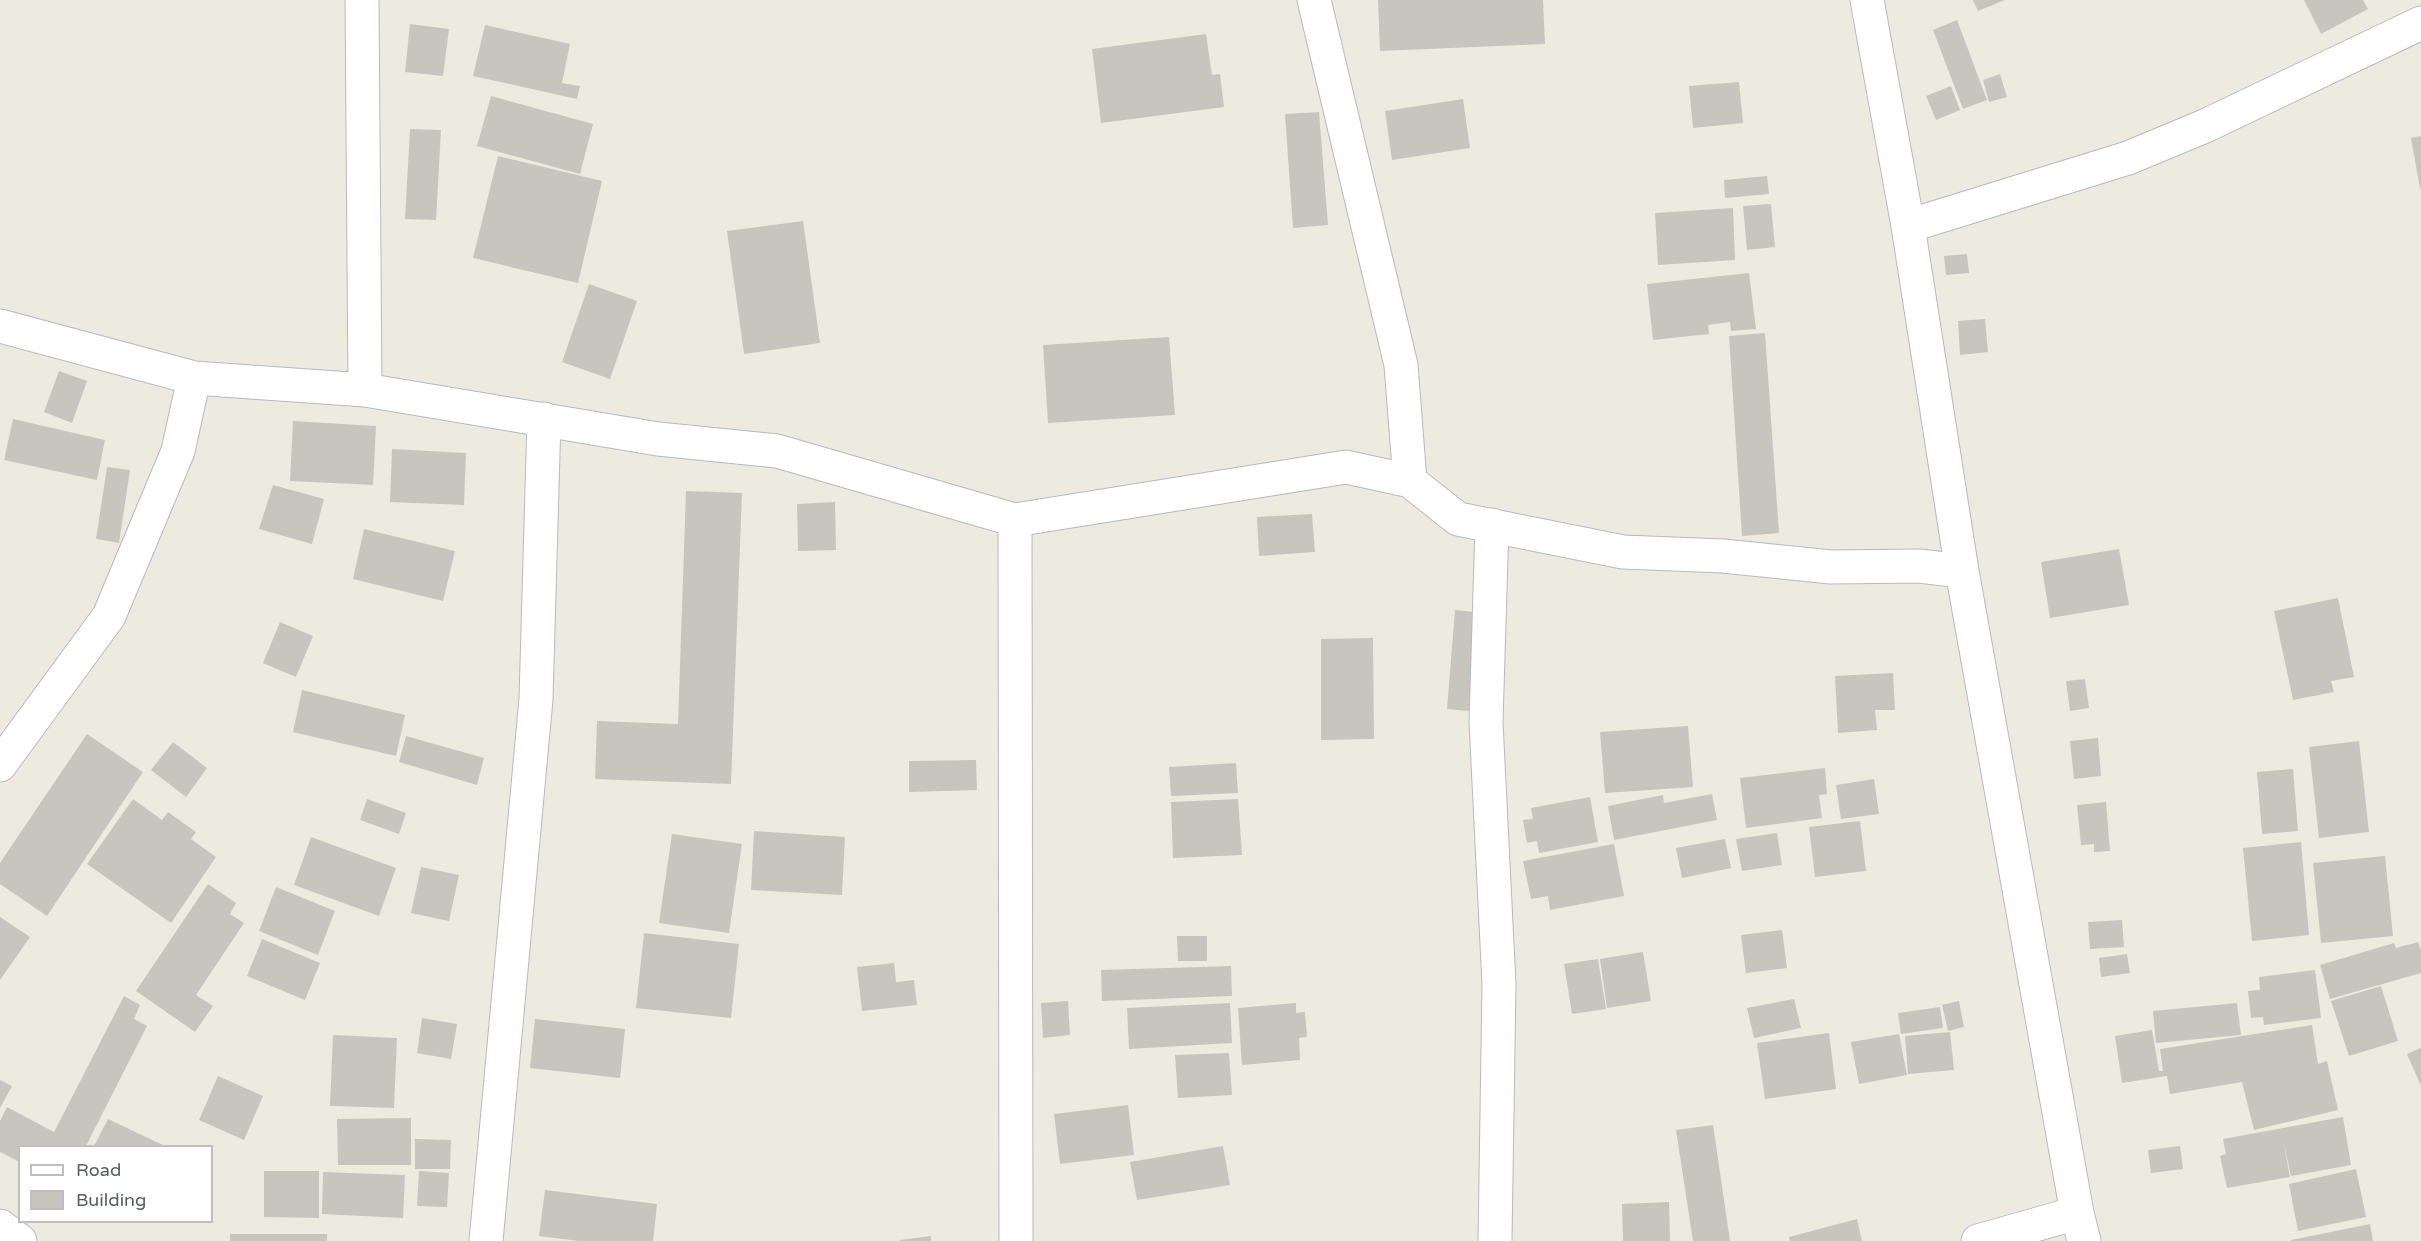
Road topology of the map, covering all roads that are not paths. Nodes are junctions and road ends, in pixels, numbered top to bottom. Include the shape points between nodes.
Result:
1 (362, 0) edge
2 (1314, 0) edge
3 (1867, 0) edge
4 (2421, 23) edge
5 (1908, 226) junction
6 (0, 326) edge
7 (194, 378) junction
8 (365, 390) junction
9 (544, 419) junction
10 (1410, 481) junction
11 (1015, 520) junction
12 (1492, 525) junction
13 (1962, 571) junction
14 (0, 765) edge
15 (0, 1226) edge
16 (2081, 1227) edge
17 (20, 1241) edge
18 (486, 1241) edge
19 (1016, 1241) edge
20 (1495, 1241) edge
21 (1978, 1241) edge

1 - 8 street
2 - 10 street via 1401,365
3 - 5 street
4 - 5 street via 2205,126 2128,158
5 - 13 street
6 - 7 street
7 - 8 street
7 - 14 street via 178,451 109,616
8 - 9 street
9 - 11 street via 658,439 777,451
9 - 18 street via 536,699
10 - 11 street via 1346,467
10 - 12 street via 1458,519
11 - 19 street
12 - 13 street via 1623,552 1723,556 1831,567 1919,566
12 - 20 street via 1486,722 1499,984
13 - 16 street
15 - 17 street
16 - 21 street

